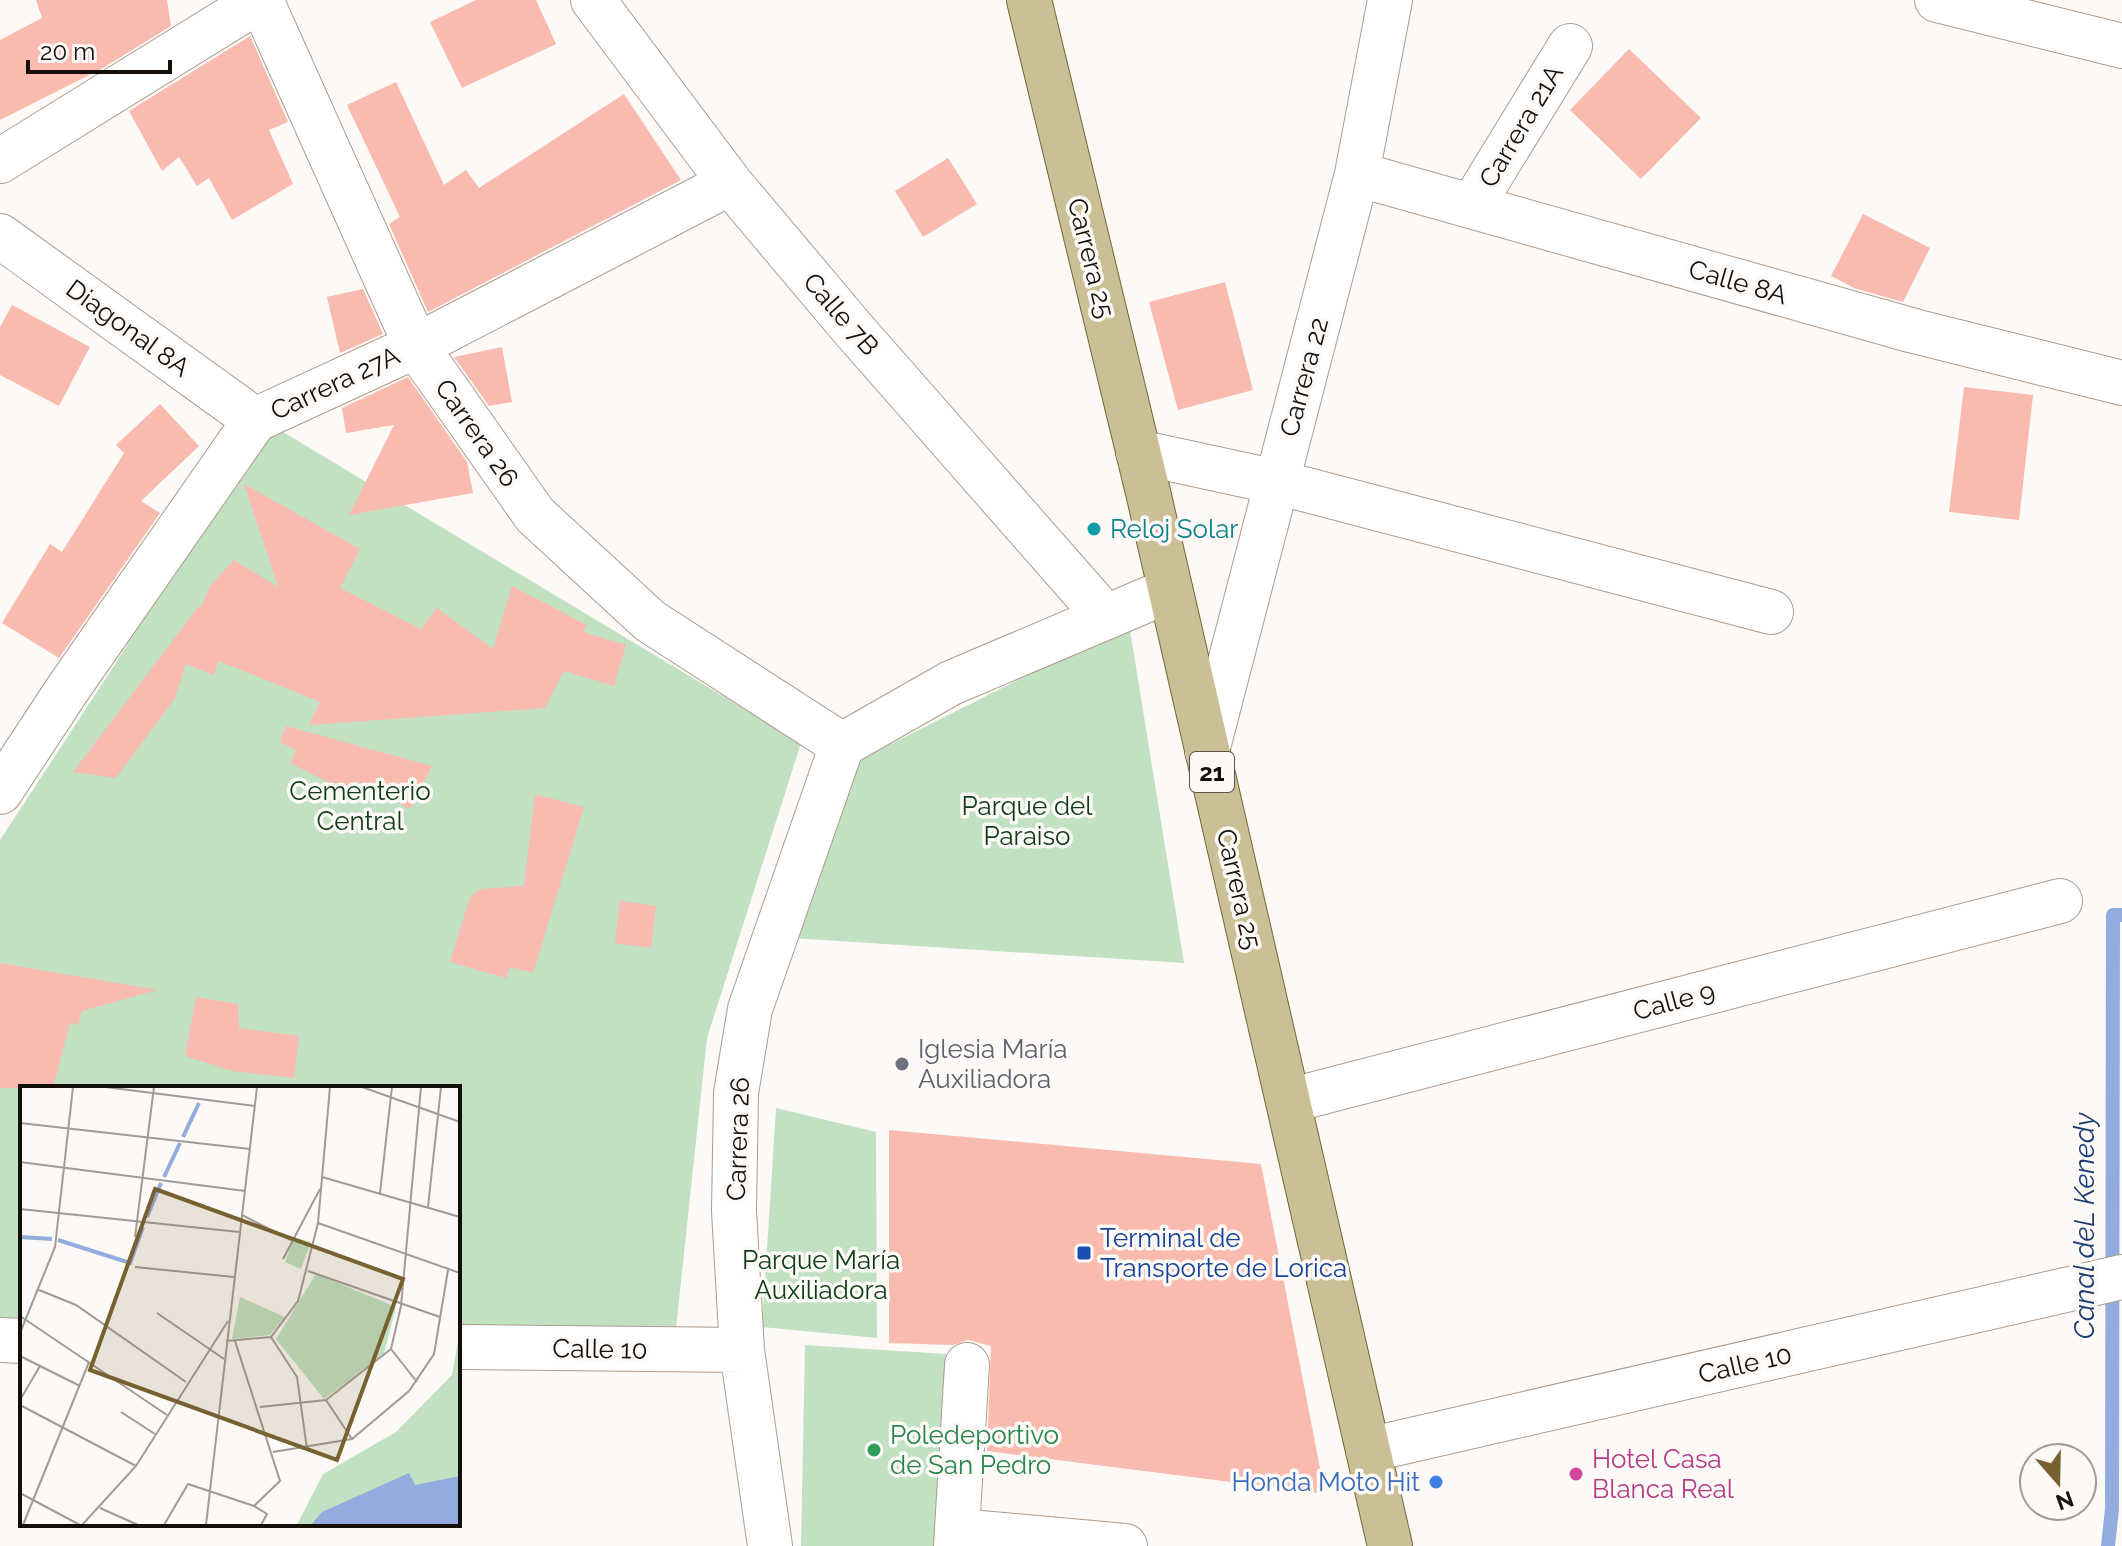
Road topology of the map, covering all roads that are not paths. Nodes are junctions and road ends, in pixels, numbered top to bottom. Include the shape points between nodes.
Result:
1 (260, 0) edge
2 (593, 0) edge
3 (1029, 0) edge
4 (1390, 0) edge
5 (1937, 0) edge
6 (1570, 46) dead end
7 (2122, 46) edge
8 (0, 161) edge
9 (1357, 174) junction
10 (730, 183) junction
11 (1472, 206) junction
12 (0, 236) edge
13 (416, 346) junction
14 (2122, 383) edge
15 (255, 420) junction
16 (1138, 452) junction
17 (1277, 482) junction
18 (1170, 590) junction
19 (1771, 612) dead end
20 (1105, 616) junction
21 (842, 745) junction
22 (1207, 751) junction
23 (0, 792) edge
24 (2060, 901) dead end
25 (1288, 1101) junction
26 (2122, 1277) edge
27 (0, 1340) edge
28 (20, 1341) edge
29 (460, 1347) edge
30 (742, 1350) junction
31 (967, 1365) dead end
32 (1368, 1450) junction
33 (957, 1538) edge
34 (770, 1546) edge
35 (1125, 1546) edge
36 (1390, 1546) edge

1 - 8 street
1 - 13 street, Carrera 26
2 - 10 street, Calle 7B
3 - 16 main road, Carrera 25 / 21
4 - 9 street, Carrera 22
5 - 7 street
6 - 11 street, Carrera 21A
9 - 11 street, Calle 8A
9 - 17 street, Carrera 22
10 - 13 street, Carrera 27A
10 - 20 street, Calle 7B
11 - 14 street, Calle 8A via 1914,331
12 - 15 street, Diagonal 8A
13 - 15 street, Carrera 27A
13 - 21 street, Carrera 26 via 535,515 650,621
15 - 23 street, Carrera 27A
16 - 17 street
16 - 18 main road, Carrera 25 / 21
17 - 19 street
17 - 22 street, Carrera 22
18 - 20 street
18 - 22 main road, Carrera 25 / 21
20 - 21 street via 951,683
21 - 30 street, Carrera 26 via 750,1009 736,1093 734,1211
22 - 25 main road, Carrera 25 / 21
24 - 25 street, Calle 9
25 - 32 main road, Carrera 25 / 21
26 - 32 street, Calle 10
27 - 28 street
29 - 30 street, Calle 10
30 - 34 street, Carrera 26
31 - 33 street
32 - 36 main road, Carrera 25 / 21
33 - 35 street

